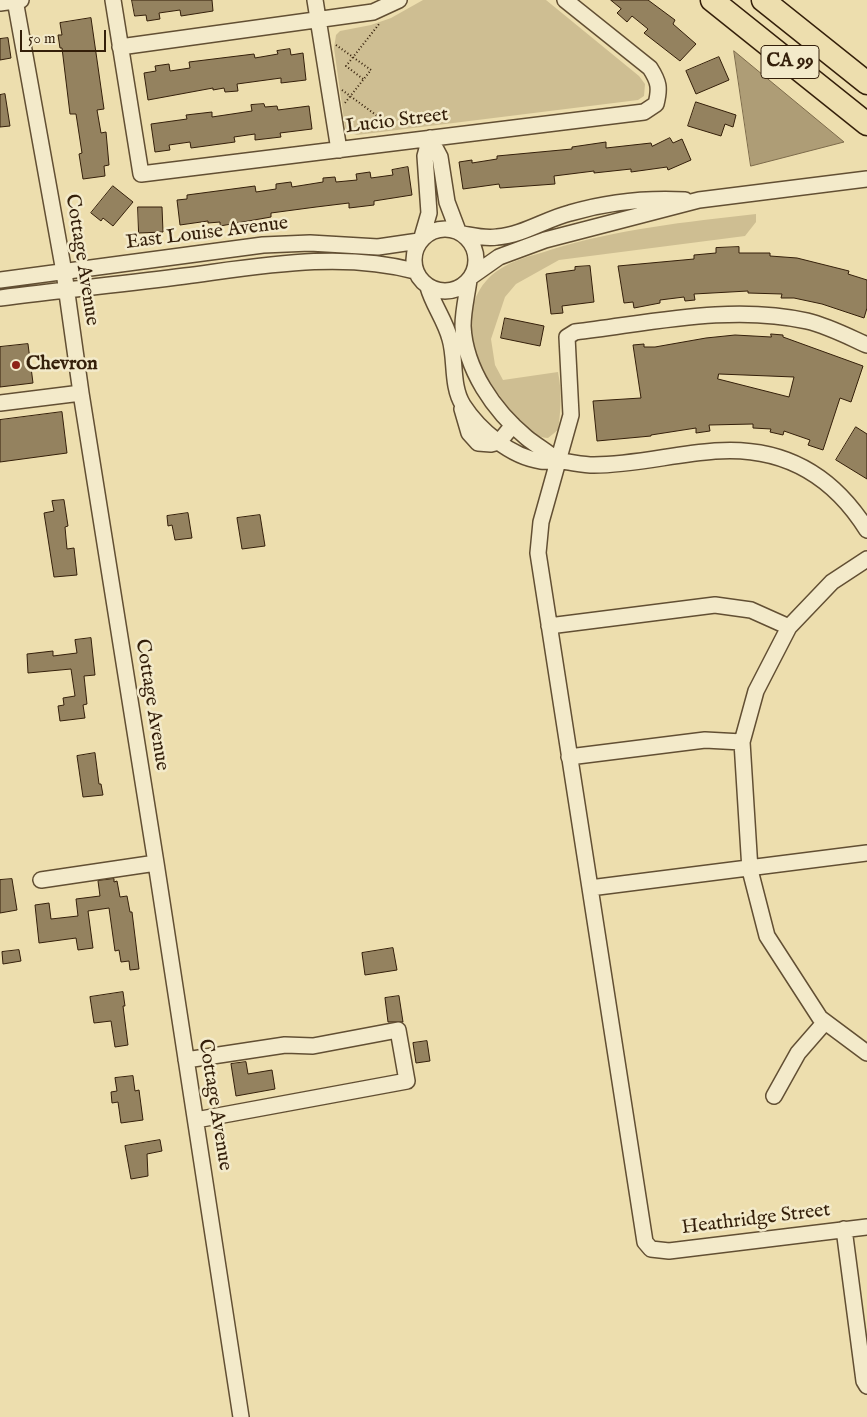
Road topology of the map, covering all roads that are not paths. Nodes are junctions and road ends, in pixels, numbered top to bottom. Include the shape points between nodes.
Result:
1 (17, 0) edge
2 (113, 0) edge
3 (315, 0) edge
4 (399, 0) edge
5 (565, 0) edge
6 (712, 0) edge
7 (763, 0) edge
8 (0, 3) edge
9 (319, 19) junction
10 (120, 47) junction
11 (867, 83) edge
12 (867, 124) edge
13 (430, 138) junction
14 (339, 150) junction
15 (867, 179) edge
16 (699, 200) junction
17 (460, 232) junction
18 (421, 239) junction
19 (415, 270) junction
20 (64, 272) junction
21 (470, 278) junction
22 (0, 280) edge
23 (428, 287) junction
24 (67, 290) junction
25 (0, 298) edge
26 (867, 345) edge
27 (81, 393) junction
28 (0, 403) edge
29 (513, 425) junction
30 (499, 442) junction
31 (558, 461) junction
32 (867, 530) edge
33 (867, 559) edge
34 (549, 626) junction
35 (789, 627) junction
36 (742, 742) junction
37 (569, 757) junction
38 (867, 853) edge
39 (156, 863) junction
40 (750, 870) junction
41 (41, 880) dead end
42 (590, 888) junction
43 (825, 1022) junction
44 (867, 1053) edge
45 (186, 1060) junction
46 (774, 1096) dead end
47 (196, 1120) junction
48 (867, 1226) edge
49 (844, 1229) junction
50 (867, 1386) edge
51 (241, 1417) edge

1 - 8 street
1 - 20 street, Cottage Avenue
2 - 10 street
3 - 9 street
4 - 9 street via 373,12
5 - 13 street, Lucio Street via 650,68 659,82 656,104 644,112
6 - 12 highway, CA 99
7 - 11 highway, CA 99
9 - 10 street
9 - 14 street
10 - 14 street, Lucio Street via 141,174
13 - 14 street, Lucio Street
13 - 17 street via 440,157 447,202
13 - 18 street via 424,156 428,213
15 - 16 street, East Louise Avenue
16 - 17 street, East Louise Avenue via 663,199 604,205 569,213 496,238
16 - 21 street, East Louise Avenue via 545,240 499,257
17 - 18 street, East Louise Avenue via 439,229
17 - 21 street via 469,240 476,256
18 - 19 street via 413,260
18 - 20 street, East Louise Avenue via 378,247 263,245
19 - 23 street
19 - 24 street, East Louise Avenue via 369,262 306,262
20 - 22 street, East Louise Avenue
20 - 24 street, Cottage Avenue
21 - 23 street, East Louise Avenue via 454,290
21 - 29 street via 463,324 468,358 491,398
23 - 30 street via 450,338 461,403
24 - 25 street, East Louise Avenue
24 - 27 street, Cottage Avenue
26 - 31 street via 808,322 755,314 705,316 575,332 567,336 571,415
27 - 28 street
27 - 39 street, Cottage Avenue
29 - 30 street
29 - 31 street
30 - 31 street via 527,458
31 - 32 street via 609,464 735,450 770,455 799,465 830,485 855,510
31 - 34 street via 539,536 539,569
33 - 35 street via 832,582
34 - 35 street via 715,605 751,610
34 - 37 street
35 - 36 street via 756,692
36 - 37 street via 705,740
36 - 40 street
37 - 42 street
38 - 40 street
39 - 41 street
39 - 45 street, Cottage Avenue
40 - 42 street
40 - 43 street via 767,936
42 - 49 street, Heathridge Street via 645,1242 651,1249 669,1252
43 - 44 street
43 - 46 street via 798,1053
45 - 47 street, Cottage Avenue
45 - 47 street via 285,1045 313,1046 398,1030 406,1081
47 - 51 street, Cottage Avenue
48 - 49 street, Heathridge Street
49 - 50 street

